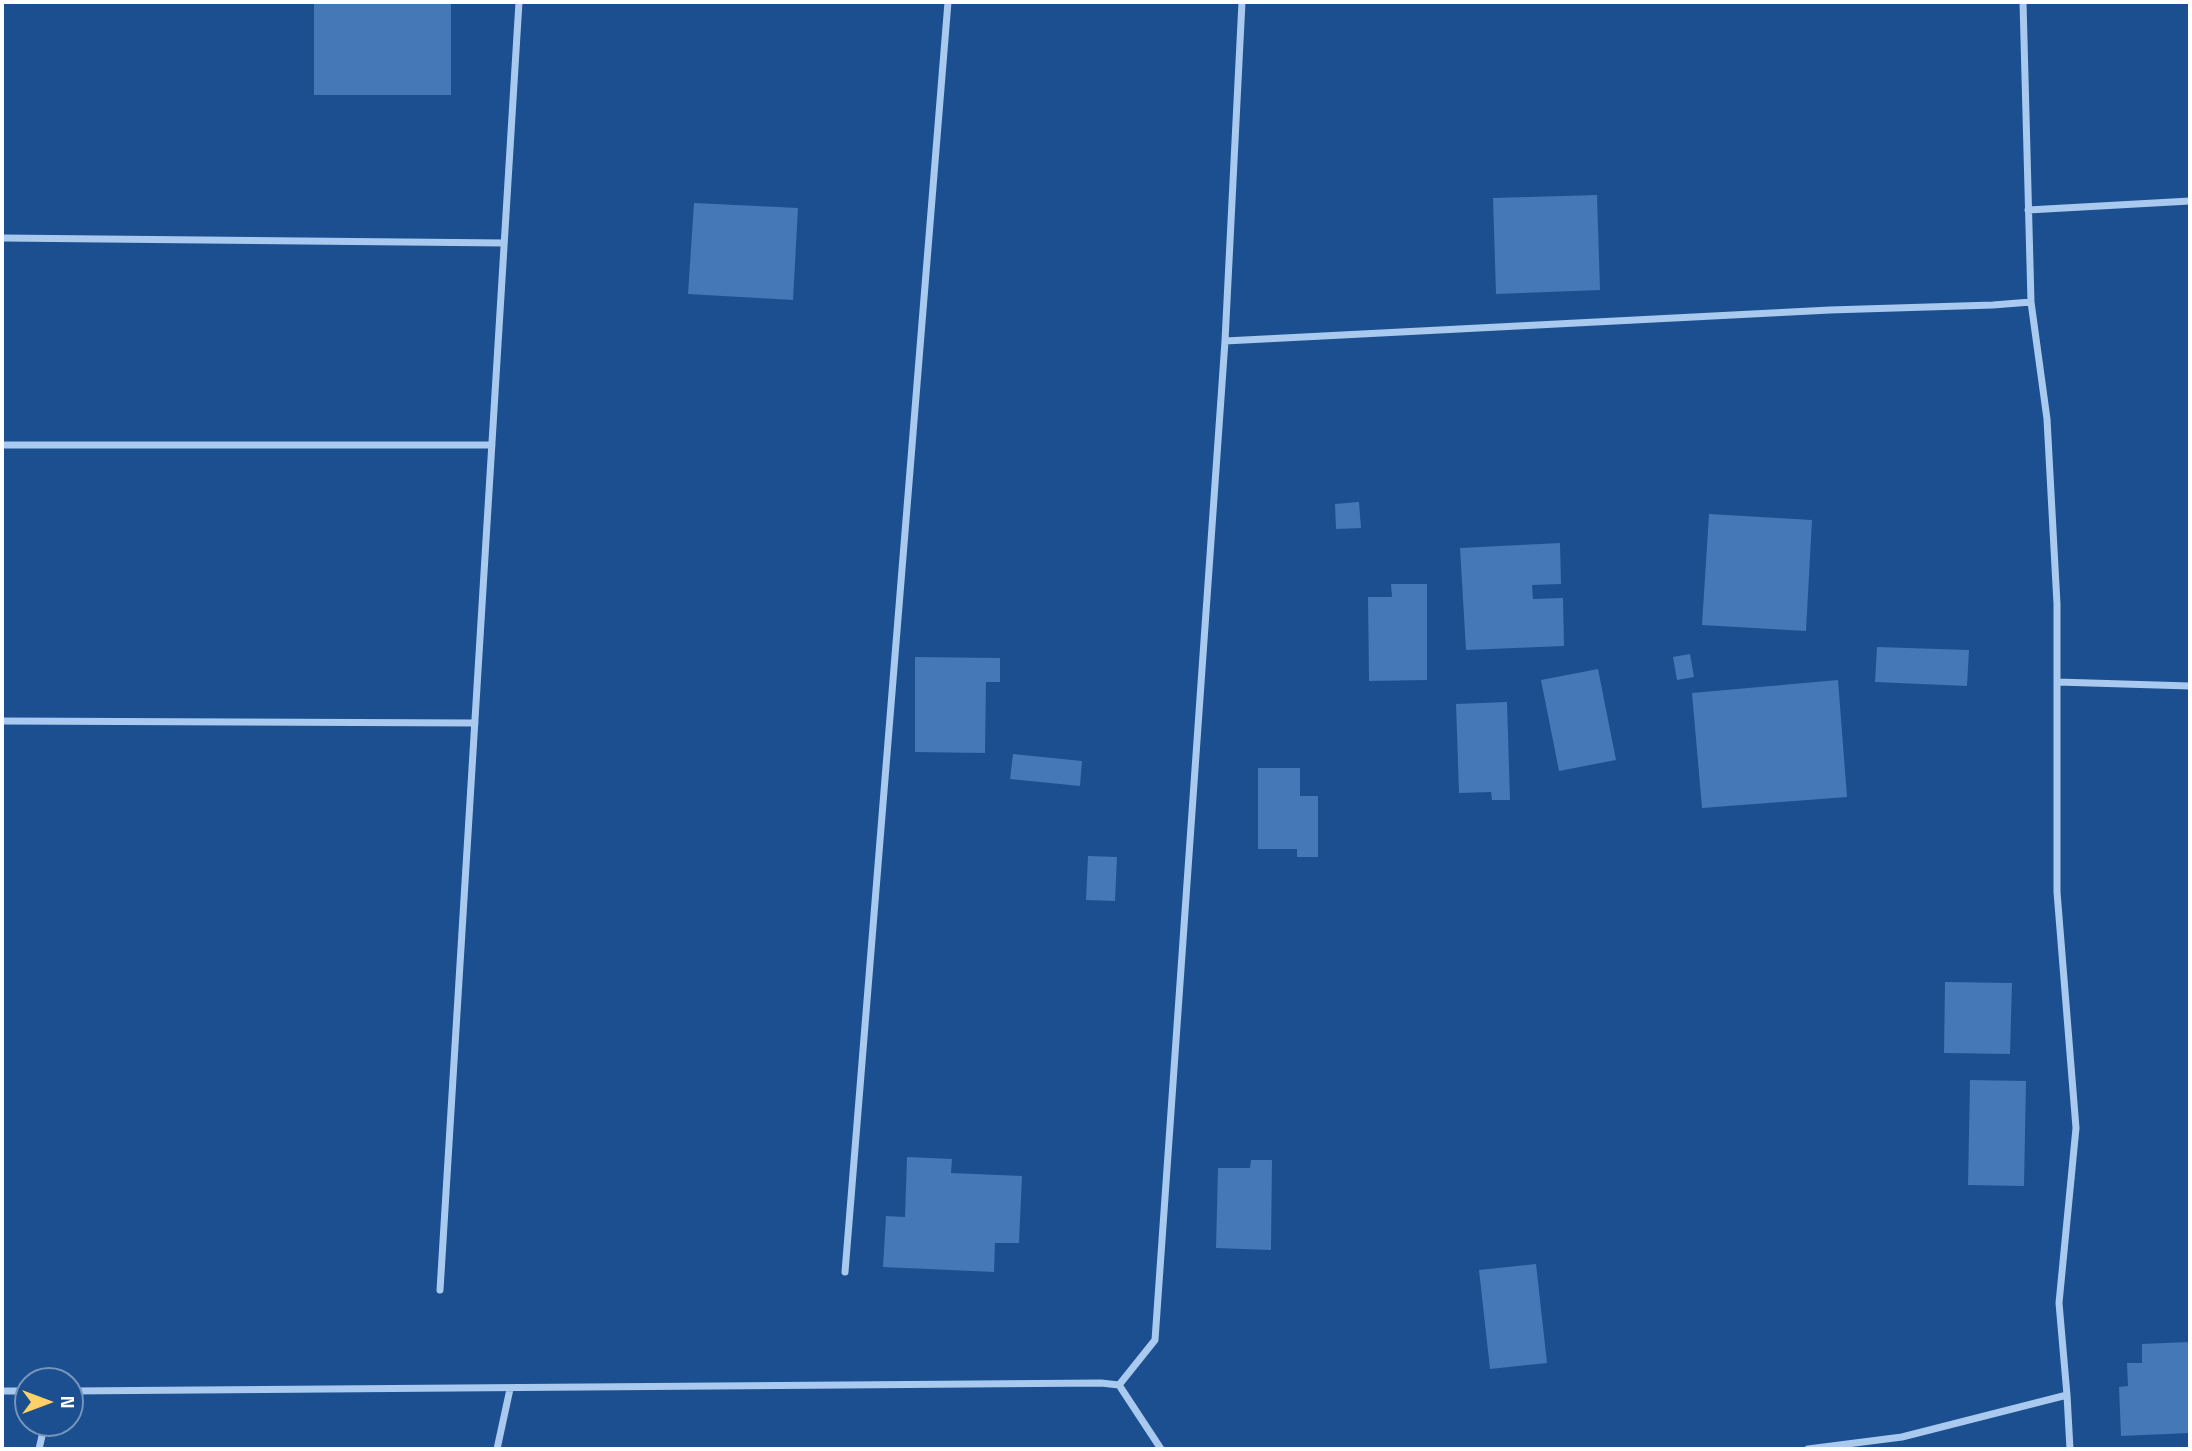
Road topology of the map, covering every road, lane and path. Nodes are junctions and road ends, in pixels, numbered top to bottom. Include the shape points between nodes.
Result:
1 (519, 2) edge
2 (947, 2) edge
3 (1242, 2) edge
4 (2023, 2) edge
5 (2190, 201) edge
6 (2028, 210) junction
7 (2, 238) edge
8 (504, 243) junction
9 (2031, 302) junction
10 (1225, 341) junction
11 (2, 445) edge
12 (492, 445) junction
13 (2057, 682) junction
14 (2190, 686) edge
15 (2, 721) edge
16 (475, 723) junction
17 (845, 1272) dead end
18 (440, 1290) dead end
19 (1119, 1385) junction
20 (510, 1389) junction
21 (84, 1391) edge
22 (2067, 1395) junction
23 (1831, 1448) edge
24 (497, 1449) edge
25 (1161, 1449) edge
26 (1808, 1449) edge
27 (2070, 1449) edge

1 - 8 street
2 - 17 street
3 - 10 street
4 - 6 street
5 - 6 street
6 - 9 street
7 - 8 street
8 - 12 street
9 - 10 street
9 - 13 street via 2047,419
10 - 19 street via 1155,1340
11 - 12 street
12 - 16 street
13 - 14 street
13 - 22 street via 2057,892 2076,1128 2059,1303
15 - 16 street
16 - 18 street
19 - 20 street
19 - 25 street
20 - 21 street
20 - 24 street
22 - 23 street via 1902,1437
22 - 27 street
23 - 26 street

